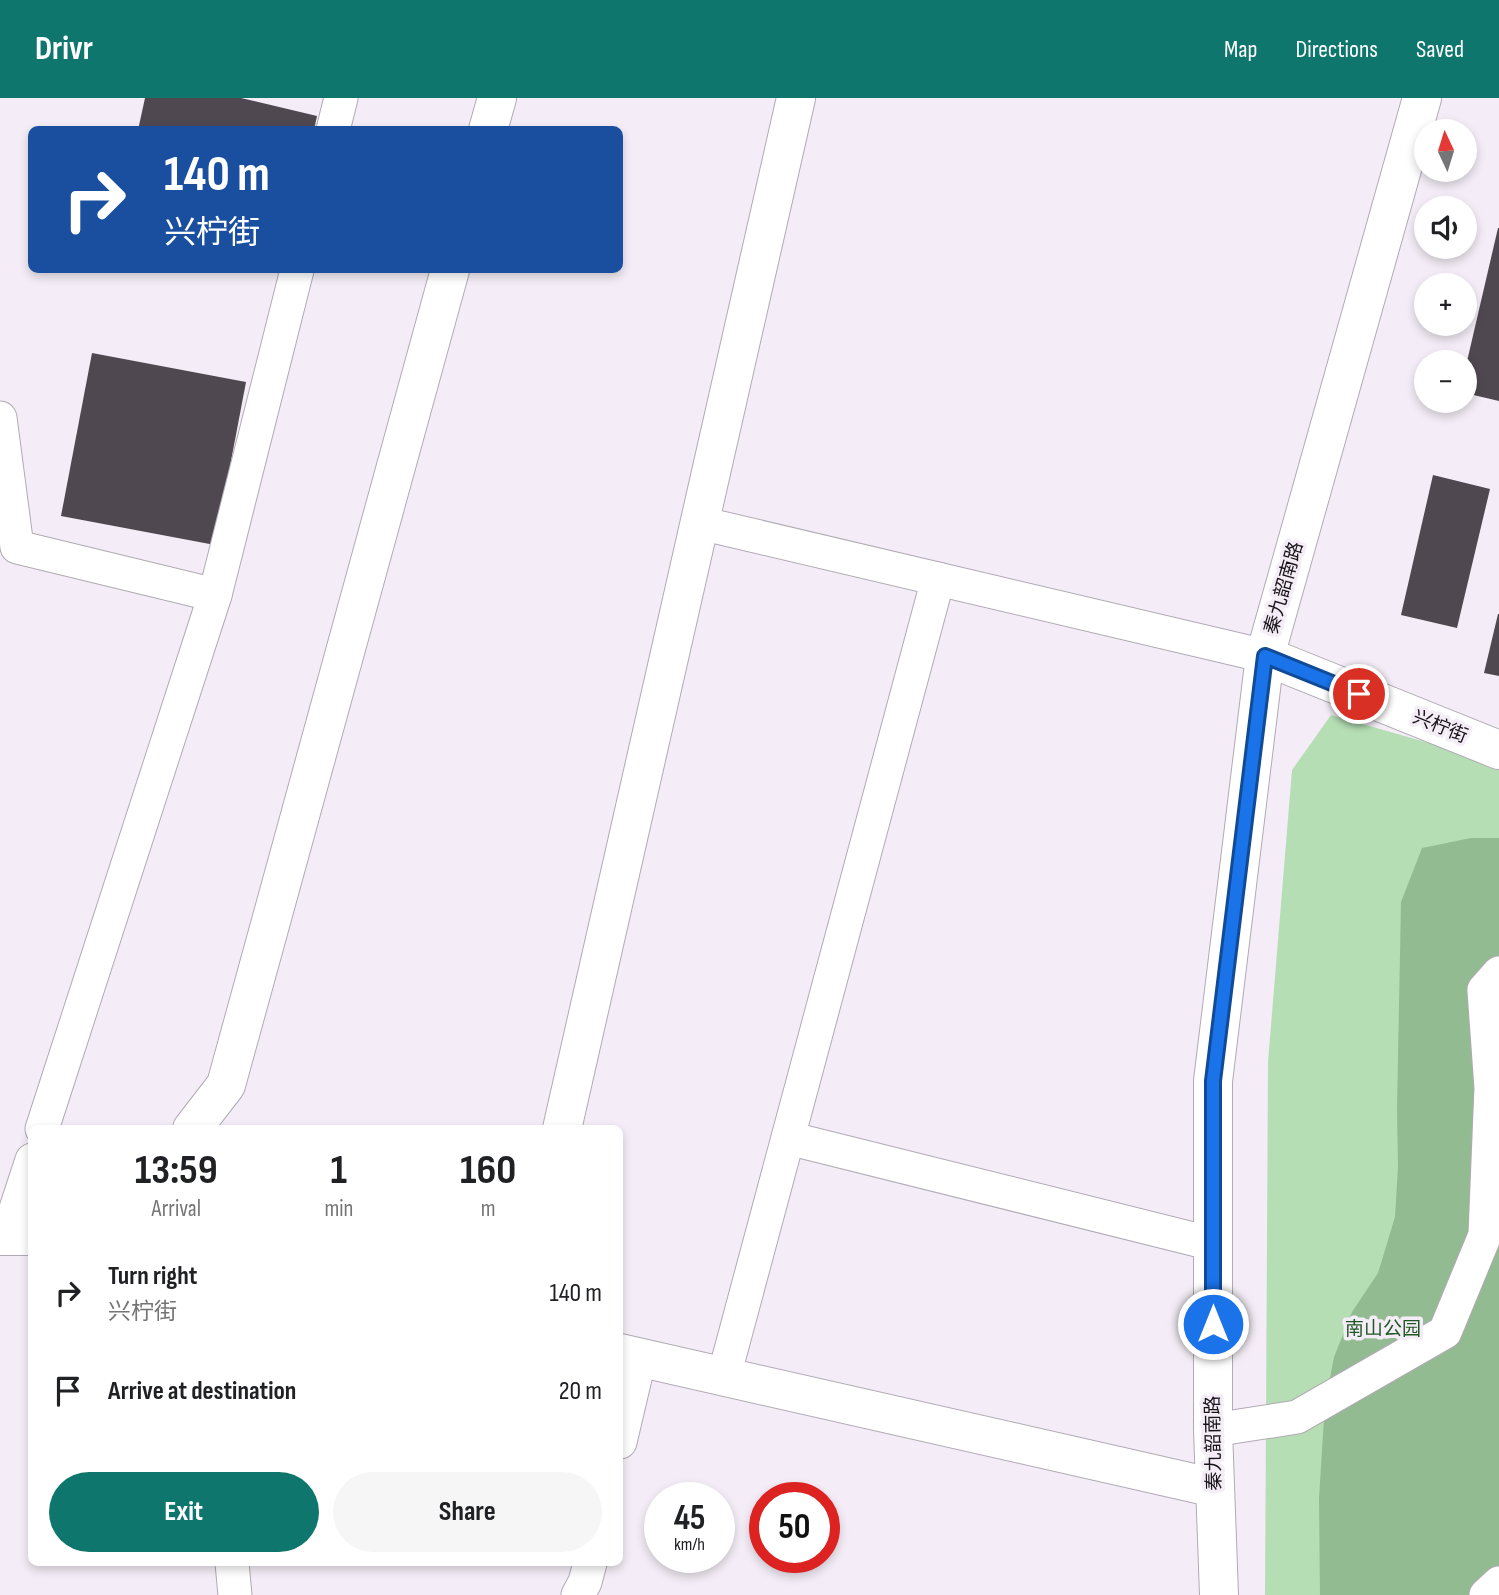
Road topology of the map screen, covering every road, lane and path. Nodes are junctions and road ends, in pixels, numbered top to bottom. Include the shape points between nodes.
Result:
1 (341, 98) edge
2 (497, 98) edge
3 (796, 98) edge
4 (1422, 98) edge
5 (334, 126) edge
6 (489, 126) edge
7 (296, 273) edge
8 (449, 273) edge
9 (0, 418) edge
10 (699, 523) junction
11 (938, 579) junction
12 (215, 595) junction
13 (1265, 656) junction
14 (1499, 750) edge
15 (1499, 973) edge
16 (43, 1125) edge
17 (195, 1125) edge
18 (563, 1125) edge
19 (788, 1139) junction
20 (28, 1176) edge
21 (13, 1236) edge
22 (1213, 1244) junction
23 (630, 1355) edge
24 (724, 1376) junction
25 (623, 1416) edge
26 (1213, 1430) junction
27 (1215, 1488) junction
28 (232, 1566) edge
29 (589, 1566) edge
30 (1499, 1583) edge
31 (235, 1595) edge
32 (578, 1595) edge
33 (1219, 1595) edge
34 (1486, 1595) edge

1 - 5 street
2 - 6 street
3 - 10 street
4 - 13 street, 秦九韶南路
7 - 12 street
8 - 17 street via 226,1085
9 - 12 street via 17,547
10 - 11 street
10 - 18 street
11 - 13 street
11 - 19 street
12 - 16 street
13 - 14 street, 兴柠街
13 - 22 street, 秦九韶南路 via 1213,1081
15 - 26 street via 1485,990 1491,1088 1485,1235 1445,1332 1297,1416
19 - 22 street
19 - 24 street
20 - 21 street
22 - 26 street, 秦九韶南路
23 - 24 street
23 - 25 street
24 - 27 street
26 - 27 street, 秦九韶南路
27 - 33 street, 秦九韶南路
28 - 31 street
29 - 32 street
30 - 34 street

